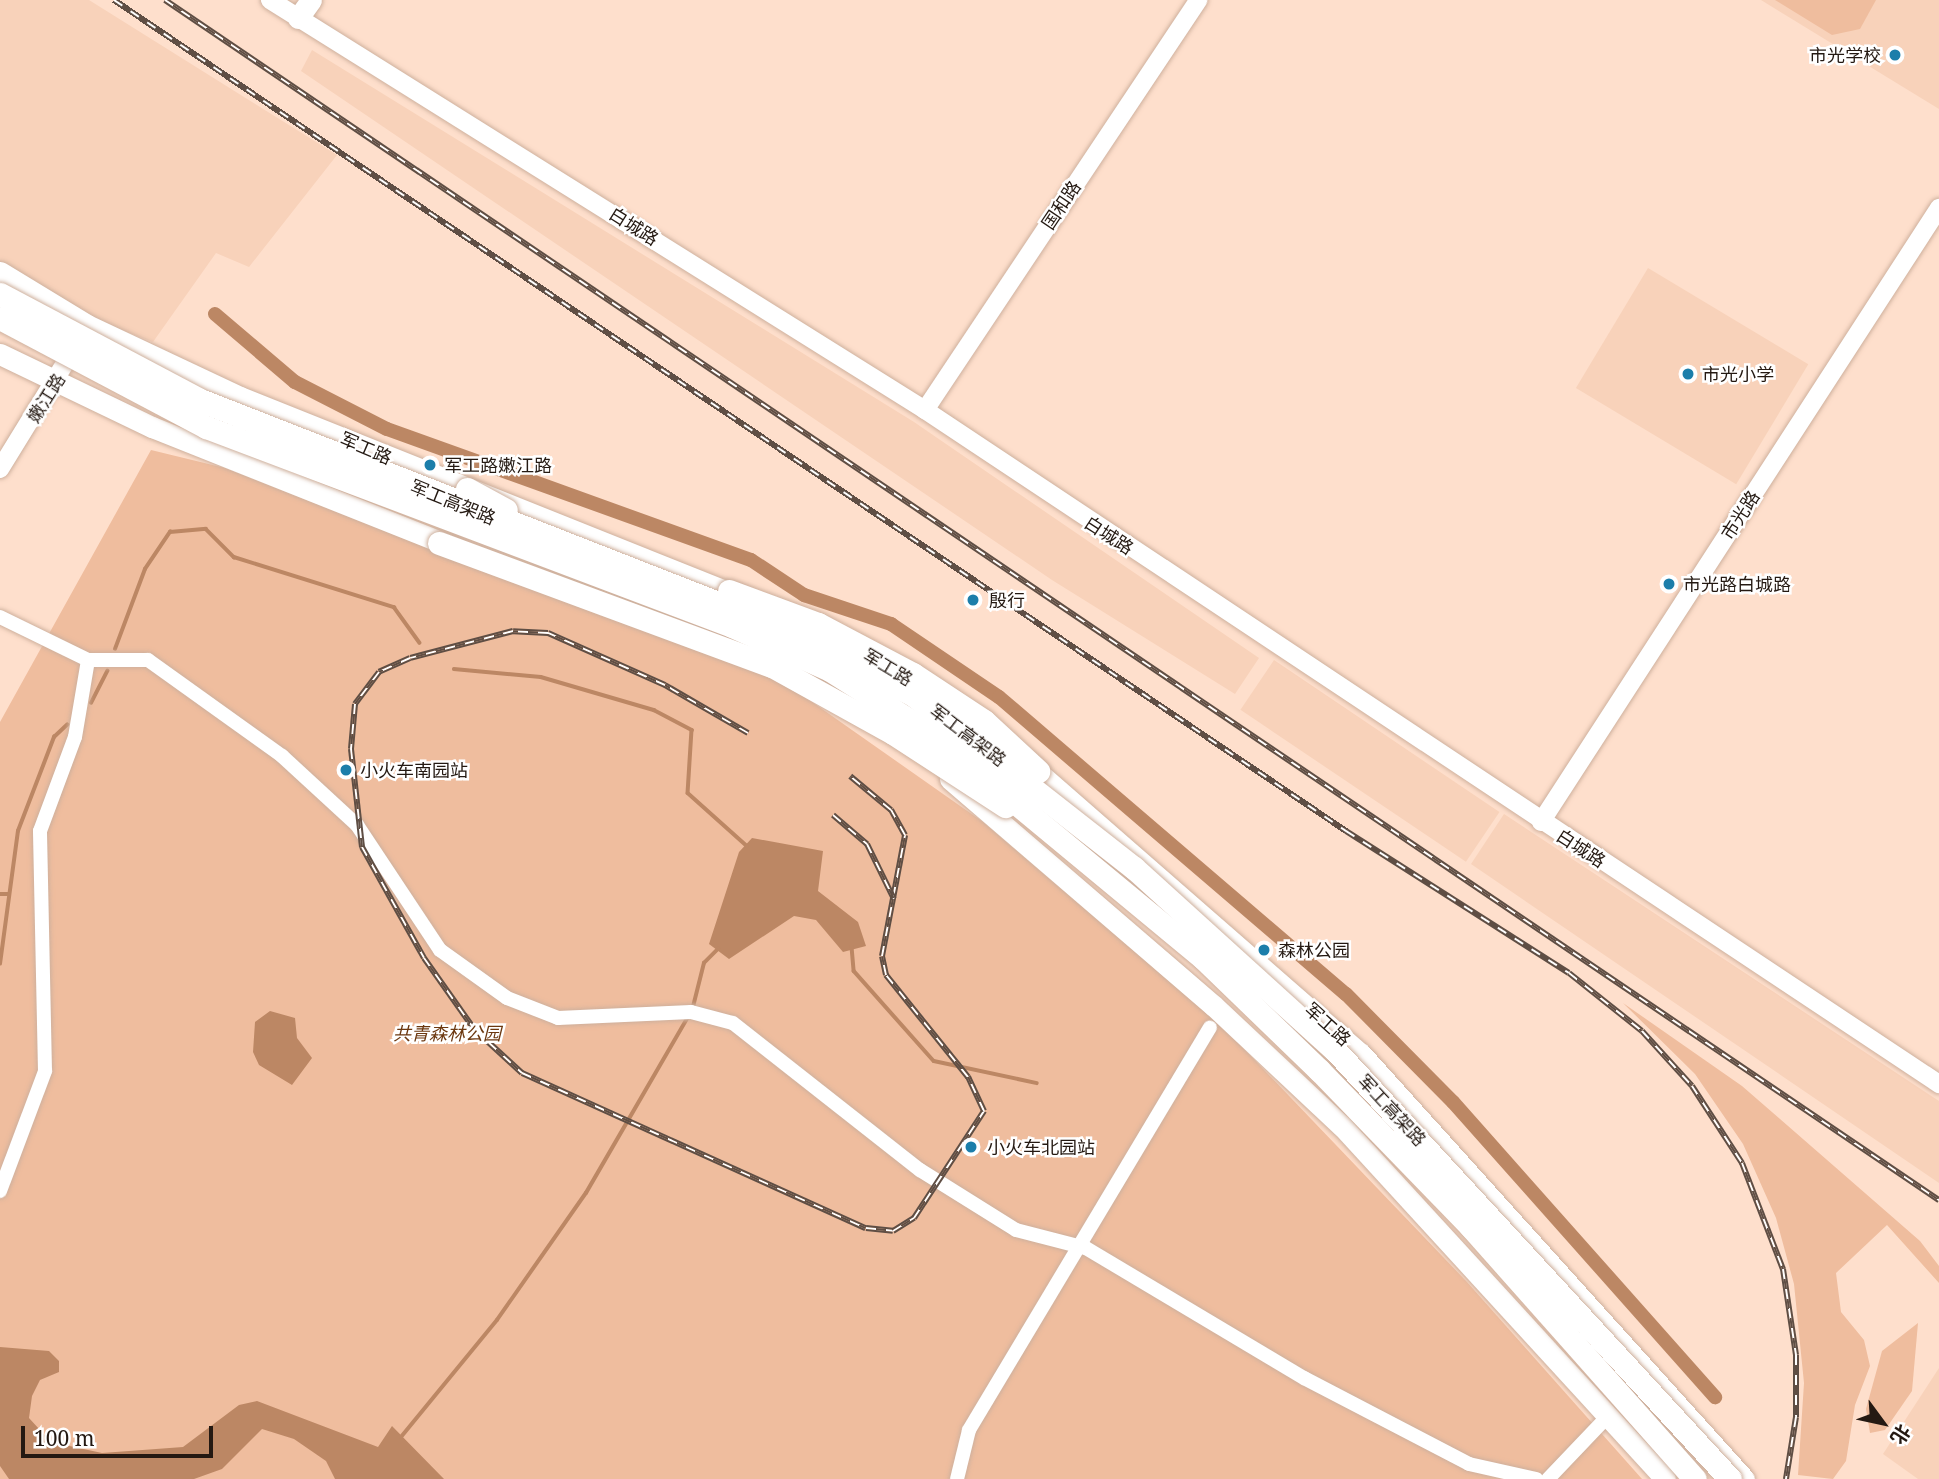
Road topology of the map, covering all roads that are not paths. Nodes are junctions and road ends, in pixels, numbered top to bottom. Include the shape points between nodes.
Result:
1 (270, 0) edge
2 (311, 0) edge
3 (1198, 0) edge
4 (298, 18) junction
5 (1939, 208) edge
6 (0, 272) edge
7 (0, 294) edge
8 (0, 318) edge
9 (87, 325) junction
10 (0, 355) edge
11 (57, 384) junction
12 (925, 410) junction
13 (0, 469) edge
14 (467, 489) junction
15 (439, 542) junction
16 (0, 617) edge
17 (88, 660) junction
18 (1541, 822) junction
19 (1079, 852) junction
20 (1134, 868) junction
21 (1210, 1028) dead end
22 (1939, 1084) edge
23 (0, 1191) edge
24 (1078, 1245) junction
25 (1607, 1417) junction
26 (957, 1479) edge
27 (1536, 1479) edge
28 (1548, 1479) edge
29 (1665, 1479) edge
30 (1695, 1479) edge
31 (1730, 1479) edge
32 (1744, 1479) edge

1 - 4 street, 白城路
2 - 4 main road
3 - 12 street, 国和路
4 - 12 street, 白城路
5 - 18 street, 市光路
6 - 9 main road, 军工路
7 - 20 highway, 军工高架路, bridge via 200,400 849,659 975,738
8 - 19 highway, 军工高架路, bridge via 206,427 732,626 830,670 936,737
9 - 11 street, 嫩江路
9 - 14 main road, 军工路 via 240,397
10 - 11 main road
11 - 13 street, 嫩江路
11 - 15 main road
12 - 18 street, 白城路
14 - 20 highway, bridge via 539,527 818,624 913,674 984,721
14 - 32 main road, 军工路 via 841,640 995,737 1361,1054
15 - 19 highway, bridge via 772,666 893,733
15 - 25 main road via 771,659 901,737 1214,1006 1342,1126
16 - 17 street
17 - 23 street via 75,737 40,831 45,1071
17 - 24 street via 148,660 166,669 320,787 357,825 440,950 507,998 558,1018 691,1012 733,1023 920,1171 1016,1230
18 - 22 street, 白城路
19 - 30 highway, 军工高架路, bridge via 1319,1070 1471,1227
20 - 31 highway, 军工高架路, bridge via 1335,1050
21 - 24 street
24 - 26 street via 968,1430
24 - 27 street via 1304,1378 1457,1458
25 - 28 street
25 - 29 main road

